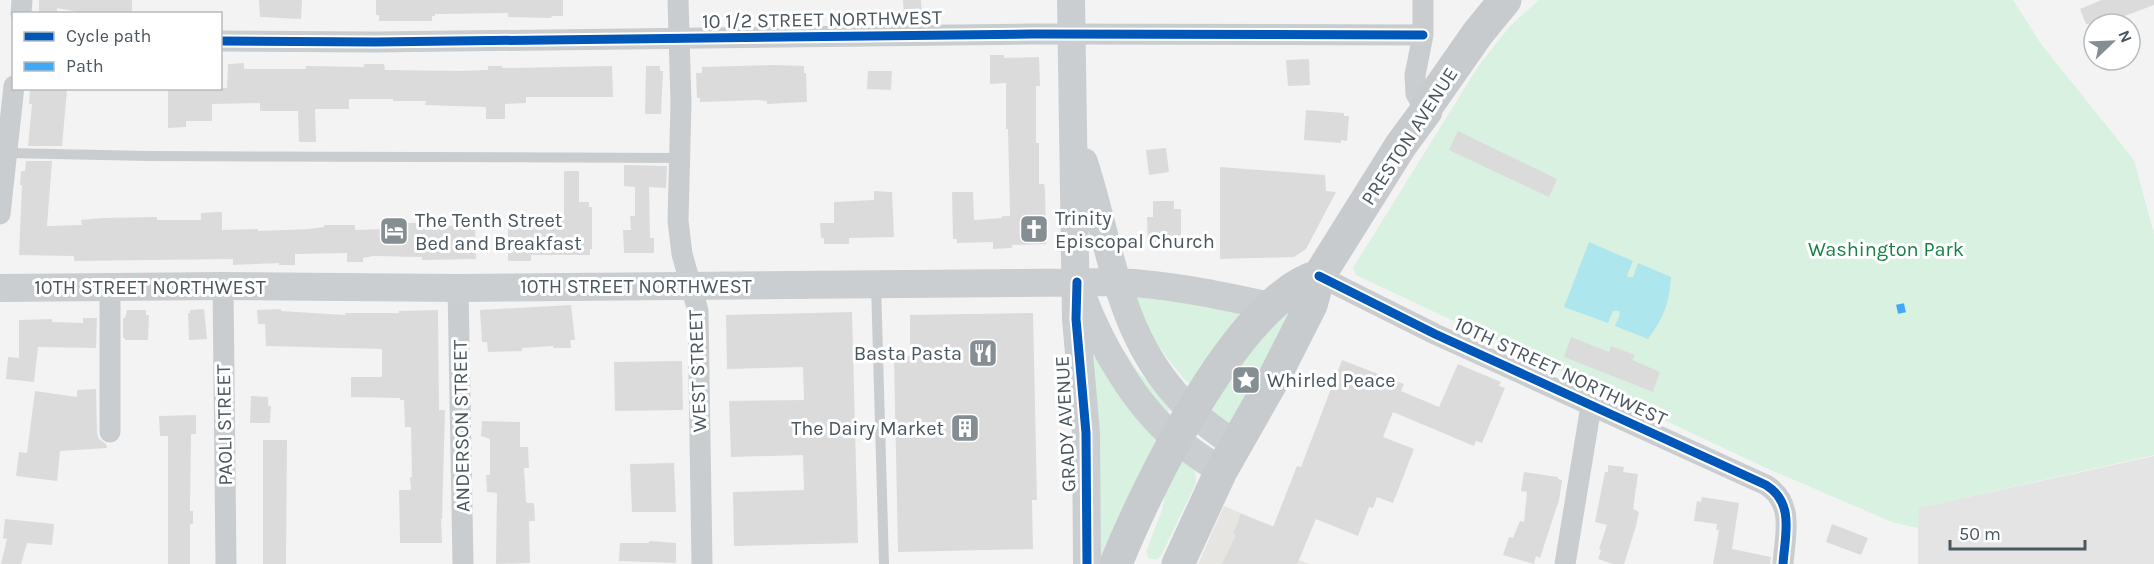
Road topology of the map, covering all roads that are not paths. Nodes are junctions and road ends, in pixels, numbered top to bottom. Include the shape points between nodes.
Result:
1 (678, 0) edge
2 (1071, 0) edge
3 (1423, 0) edge
4 (1505, 0) edge
5 (1071, 34) junction
6 (1423, 35) junction
7 (680, 38) junction
8 (222, 41) edge
9 (14, 90) edge
10 (1426, 111) junction
11 (1074, 132) junction
12 (6, 153) junction
13 (680, 158) junction
14 (0, 214) edge
15 (1319, 276) junction
16 (1077, 282) junction
17 (1116, 282) junction
18 (876, 284) junction
19 (223, 286) junction
20 (692, 286) junction
21 (110, 287) junction
22 (0, 288) edge
23 (458, 288) junction
24 (1270, 306) junction
25 (1591, 406) junction
26 (1184, 425) junction
27 (110, 432) dead end
28 (1228, 458) junction
29 (226, 564) edge
30 (463, 564) edge
31 (702, 564) edge
32 (884, 564) edge
33 (1087, 564) edge
34 (1116, 564) edge
35 (1178, 564) edge
36 (1565, 564) edge
37 (1783, 564) edge

1 - 7 street, WEST STREET
2 - 5 main road, GRADY AVENUE
3 - 6 street
4 - 10 main road, PRESTON AVENUE
5 - 6 street, 10 1/2 STREET NORTHWEST
5 - 7 street, 10 1/2 STREET NORTHWEST
5 - 11 main road, GRADY AVENUE
6 - 10 street via 1415,75 1416,94
7 - 8 street, 10 1/2 STREET NORTHWEST
7 - 13 street, WEST STREET
9 - 12 street
10 - 15 main road, PRESTON AVENUE
11 - 16 main road, GRADY AVENUE
11 - 17 main road, GRADY AVENUE
12 - 13 lane
12 - 14 street
13 - 20 street, WEST STREET via 678,221 682,254
15 - 24 main road via 1293,287
15 - 25 street, 10TH STREET NORTHWEST
15 - 28 main road, PRESTON AVENUE via 1311,305
16 - 17 main road, 10TH STREET NORTHWEST
16 - 18 main road, 10TH STREET NORTHWEST
16 - 26 main road via 1099,336 1124,377 1158,421
16 - 33 main road, GRADY AVENUE via 1076,319 1086,433
17 - 24 main road, 10TH STREET NORTHWEST via 1188,288
17 - 26 main road, GRADY AVENUE via 1133,330 1170,387
18 - 20 main road, 10TH STREET NORTHWEST
18 - 32 lane
19 - 21 main road, 10TH STREET NORTHWEST
19 - 23 main road, 10TH STREET NORTHWEST
19 - 29 street, PAOLI STREET
20 - 23 main road, 10TH STREET NORTHWEST
20 - 31 street, WEST STREET via 698,311
21 - 22 main road, 10TH STREET NORTHWEST
21 - 27 street
23 - 30 street, ANDERSON STREET
24 - 26 main road via 1215,376
25 - 36 street
25 - 37 street, 10TH STREET NORTHWEST via 1776,491 1784,502 1786,516
26 - 28 main road, GRADY AVENUE
26 - 34 main road via 1154,478
28 - 35 main road, PRESTON AVENUE

